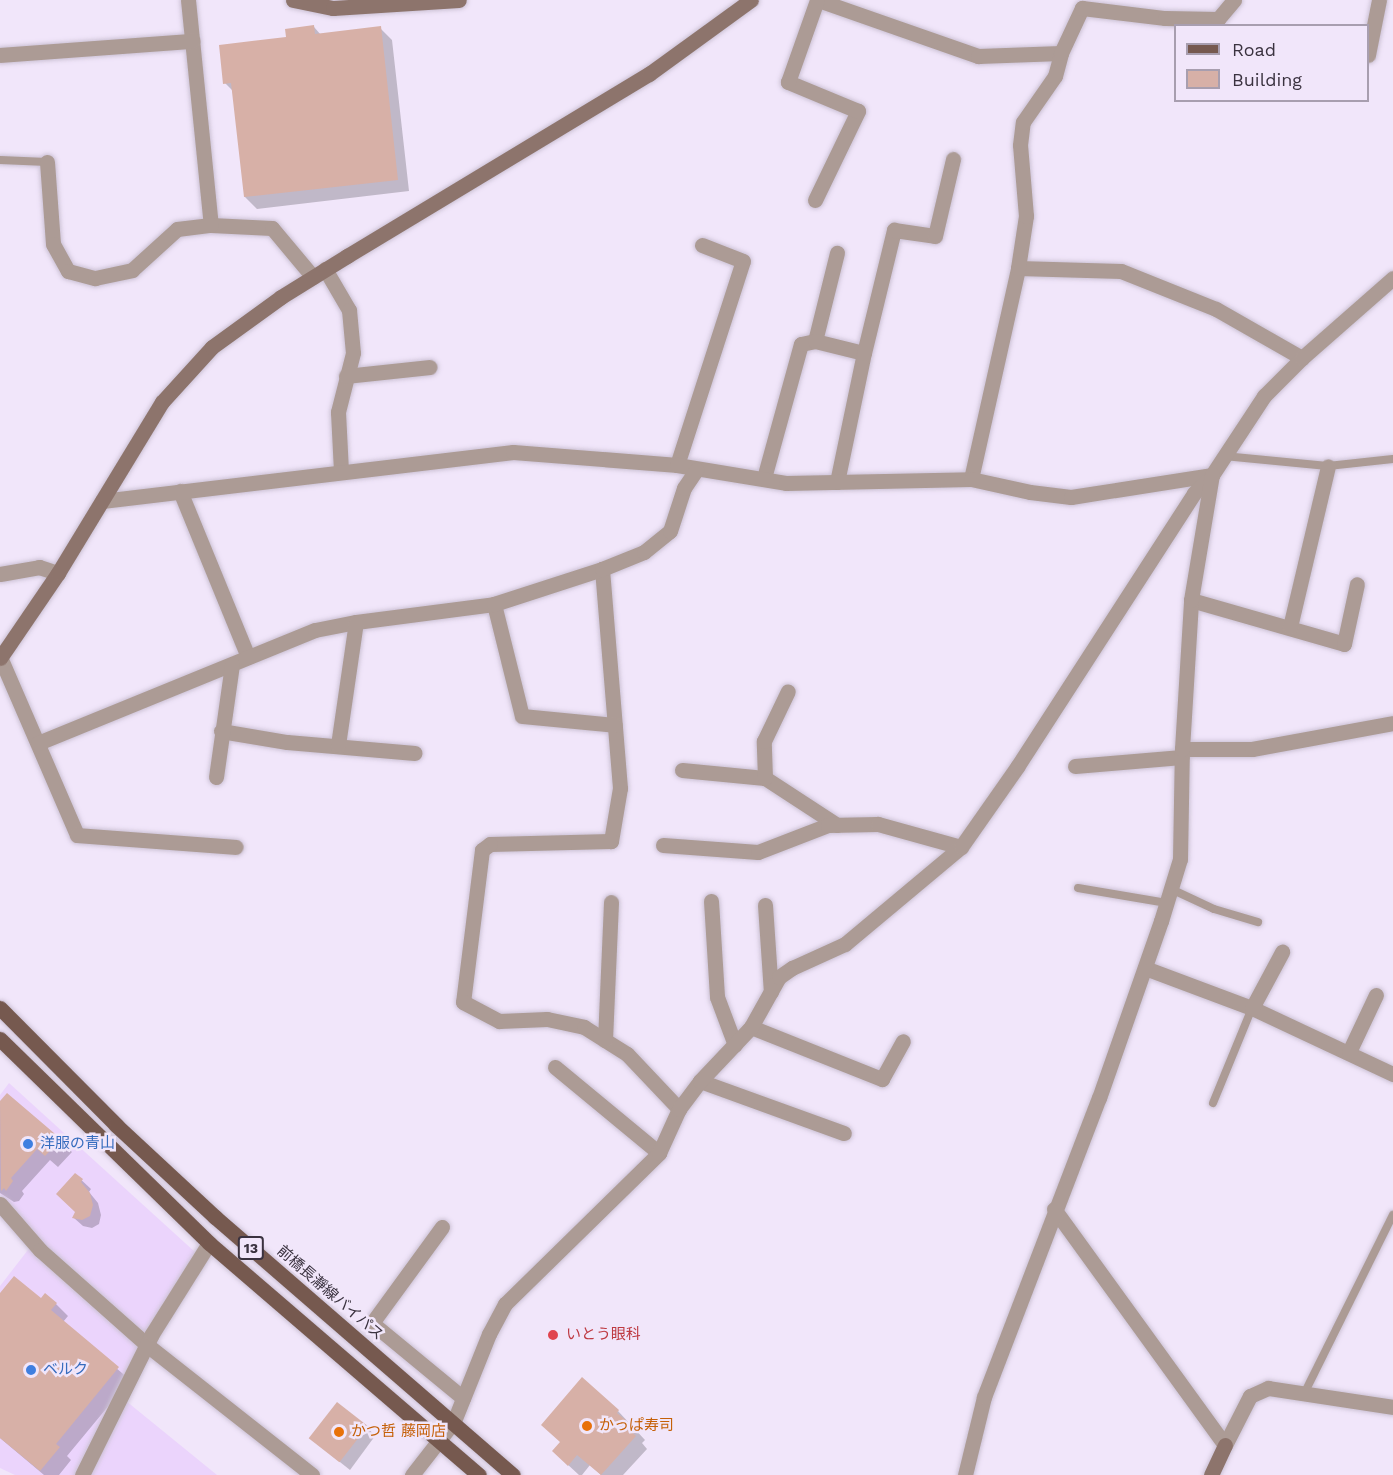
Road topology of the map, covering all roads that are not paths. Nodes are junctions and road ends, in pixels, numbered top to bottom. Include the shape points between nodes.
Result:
1 (188, 0) edge
2 (293, 0) edge
3 (459, 0) edge
4 (751, 0) edge
5 (818, 0) edge
6 (1234, 0) edge
7 (1379, 0) edge
8 (192, 41) junction
9 (1369, 50) edge
10 (1061, 53) junction
11 (0, 55) edge
12 (953, 159) dead end
13 (0, 160) edge
14 (47, 162) joint
15 (816, 200) dead end
16 (211, 225) junction
17 (702, 245) dead end
18 (837, 253) dead end
19 (1018, 268) junction
20 (319, 273) junction
21 (1393, 278) edge
22 (815, 341) junction
23 (864, 353) junction
24 (1302, 358) junction
25 (430, 367) dead end
26 (346, 376) junction
27 (1224, 456) junction
28 (1393, 459) edge
29 (677, 465) junction
30 (1328, 466) junction
31 (696, 470) junction
32 (341, 471) junction
33 (1212, 475) junction
34 (764, 478) junction
35 (971, 479) junction
36 (837, 482) junction
37 (180, 491) junction
38 (102, 501) junction
39 (602, 569) junction
40 (58, 573) junction
41 (0, 574) edge
42 (1357, 584) dead end
43 (1191, 600) junction
44 (494, 604) junction
45 (356, 622) junction
46 (1290, 627) junction
47 (248, 657) junction
48 (0, 658) edge
49 (232, 664) junction
50 (788, 692) dead end
51 (1393, 723) edge
52 (615, 725) junction
53 (221, 731) junction
54 (38, 743) junction
55 (338, 745) junction
56 (415, 753) dead end
57 (1182, 753) junction
58 (1075, 766) dead end
59 (682, 770) dead end
60 (216, 777) dead end
61 (765, 778) junction
62 (837, 825) junction
63 (663, 845) dead end
64 (236, 847) dead end
65 (961, 847) junction
66 (1078, 888) dead end
67 (1169, 896) junction
68 (711, 901) dead end
69 (611, 902) dead end
70 (765, 905) dead end
71 (1258, 922) dead end
72 (1282, 952) dead end
73 (1145, 968) junction
74 (771, 992) junction
75 (1376, 995) dead end
76 (0, 1008) edge
77 (1252, 1008) junction
78 (750, 1027) junction
79 (0, 1040) edge
80 (605, 1040) junction
81 (903, 1041) dead end
82 (735, 1045) junction
83 (1349, 1052) junction
84 (555, 1067) dead end
85 (1393, 1074) edge
86 (700, 1081) junction
87 (1213, 1103) dead end
88 (679, 1109) junction
89 (844, 1133) dead end
90 (659, 1153) junction
91 (0, 1204) edge
92 (1054, 1209) junction
93 (1393, 1215) edge
94 (442, 1227) dead end
95 (209, 1243) junction
96 (147, 1345) junction
97 (1304, 1394) junction
98 (463, 1398) junction
99 (1393, 1407) edge
100 (454, 1421) junction
101 (440, 1441) junction
102 (1225, 1444) junction
103 (82, 1475) edge
104 (312, 1475) edge
105 (412, 1475) edge
106 (479, 1475) edge
107 (513, 1475) edge
108 (965, 1475) edge
109 (1211, 1475) edge

1 - 8 street
2 - 3 street via 333,8
4 - 20 street via 649,74
5 - 10 street via 978,56
5 - 15 street via 788,82 858,111
6 - 10 street via 1218,19 1165,18 1082,8
7 - 9 street
8 - 11 street
8 - 16 street
10 - 19 street via 1055,76 1023,122 1020,145 1026,216
12 - 23 street via 934,236 894,230
13 - 14 lane
14 - 16 street via 54,244 68,271 95,278 132,270 177,229
16 - 20 street via 272,228
17 - 29 street via 743,261
18 - 22 street
19 - 24 street via 1121,271 1216,309
19 - 35 street
20 - 26 street via 349,310 353,353
20 - 38 street via 212,347 162,402
21 - 24 street
22 - 23 street
22 - 34 street via 801,344
23 - 36 street
24 - 27 street via 1264,396
25 - 26 street
26 - 32 street via 338,412
27 - 30 lane
27 - 33 street
28 - 30 lane
29 - 31 street
29 - 32 street via 513,452
30 - 46 street
31 - 34 street
31 - 39 street via 684,488 670,531 644,552
32 - 37 street
33 - 35 street via 1071,496
33 - 43 street
33 - 65 street via 1194,493
34 - 36 street via 786,483
35 - 36 street
37 - 38 street
37 - 47 street
38 - 40 street
39 - 44 street
39 - 52 street
40 - 41 street via 39,567
40 - 48 street
42 - 46 street via 1344,644
43 - 46 street
43 - 57 street
44 - 45 street
44 - 52 street via 522,717
45 - 47 street via 315,630
45 - 55 street
47 - 49 street
48 - 54 street
49 - 53 street
49 - 54 street
50 - 61 street via 764,741
51 - 57 street via 1252,749
52 - 80 street via 620,788 611,841 490,844 482,850 463,1002 499,1022 547,1019 584,1027
53 - 55 street via 286,742
53 - 60 street
54 - 64 street via 77,835
55 - 56 street
57 - 58 street
57 - 67 street via 1180,859
59 - 61 street
61 - 62 street
62 - 63 street via 758,852
62 - 65 street via 878,824
65 - 74 street via 845,944 779,977
66 - 67 lane
67 - 71 lane
67 - 73 street
68 - 82 street via 717,997
69 - 80 street
70 - 74 street
72 - 77 street
73 - 77 street
73 - 92 street
74 - 78 street
75 - 83 street
76 - 100 main road, 前橋長瀞線バイパス / 13 via 116,1125 215,1217
77 - 83 street
77 - 87 lane
78 - 81 street via 882,1080
78 - 82 street
79 - 95 main road, 13
80 - 88 street via 627,1054
82 - 86 street
83 - 85 street
84 - 90 street
86 - 88 street
86 - 89 street
88 - 90 street
90 - 98 street via 505,1304
91 - 96 street via 40,1250
92 - 102 street
92 - 108 street via 984,1397
93 - 97 lane
94 - 98 street via 372,1323
95 - 96 street
95 - 101 main road, 13
96 - 103 street
96 - 104 street
97 - 99 street
97 - 102 street via 1268,1388 1250,1396
98 - 100 street
100 - 101 street
100 - 107 main road, 前橋長瀞線バイパス / 13
101 - 105 street
101 - 106 main road, 13
102 - 109 street

